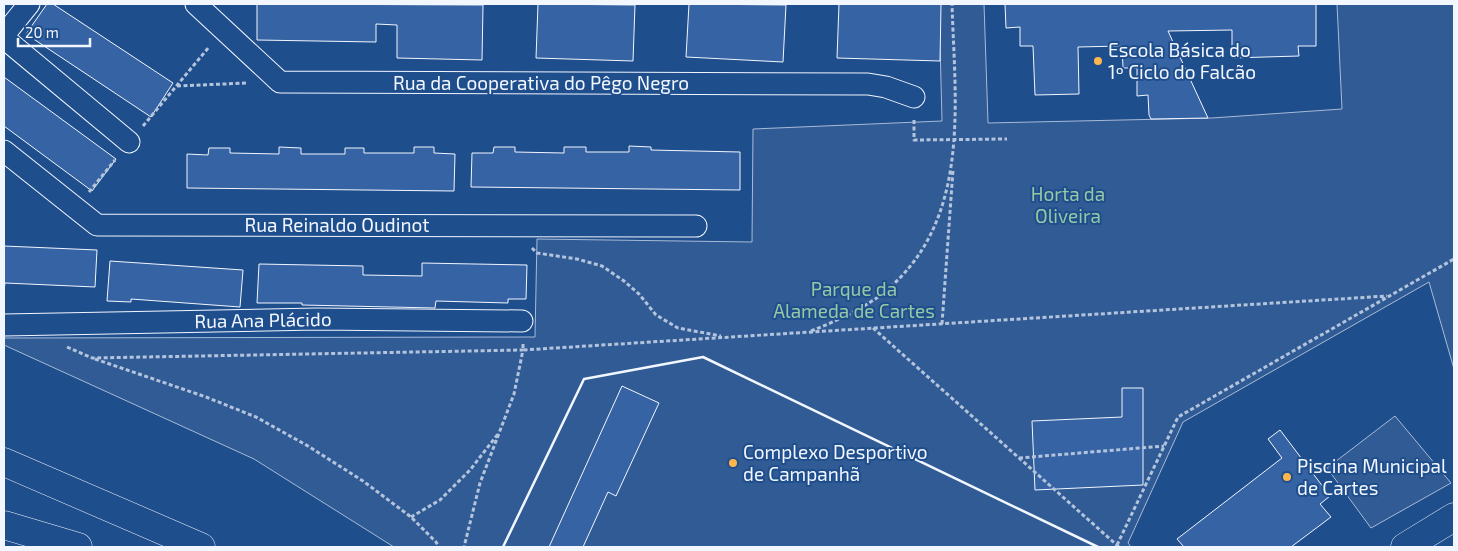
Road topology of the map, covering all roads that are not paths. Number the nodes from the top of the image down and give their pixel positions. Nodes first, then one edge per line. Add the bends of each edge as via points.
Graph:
1 (28, 4) edge
2 (196, 4) edge
3 (4, 37) edge
4 (914, 97) road end
5 (129, 142) road end
6 (4, 151) edge
7 (696, 226) dead end
8 (522, 321) road end
9 (4, 325) edge
10 (4, 462) edge
11 (1454, 517) edge
12 (4, 525) edge
13 (78, 547) edge
14 (201, 547) edge
15 (1405, 547) edge

1 - 3 street
2 - 4 street, Rua da Cooperativa do Pêgo Negro via 280,82 868,84
3 - 5 street
6 - 7 street, Rua Reinaldo Oudinot via 97,225
8 - 9 street, Rua Ana Plácido via 317,319
10 - 14 main road
11 - 15 main road
12 - 13 main road

